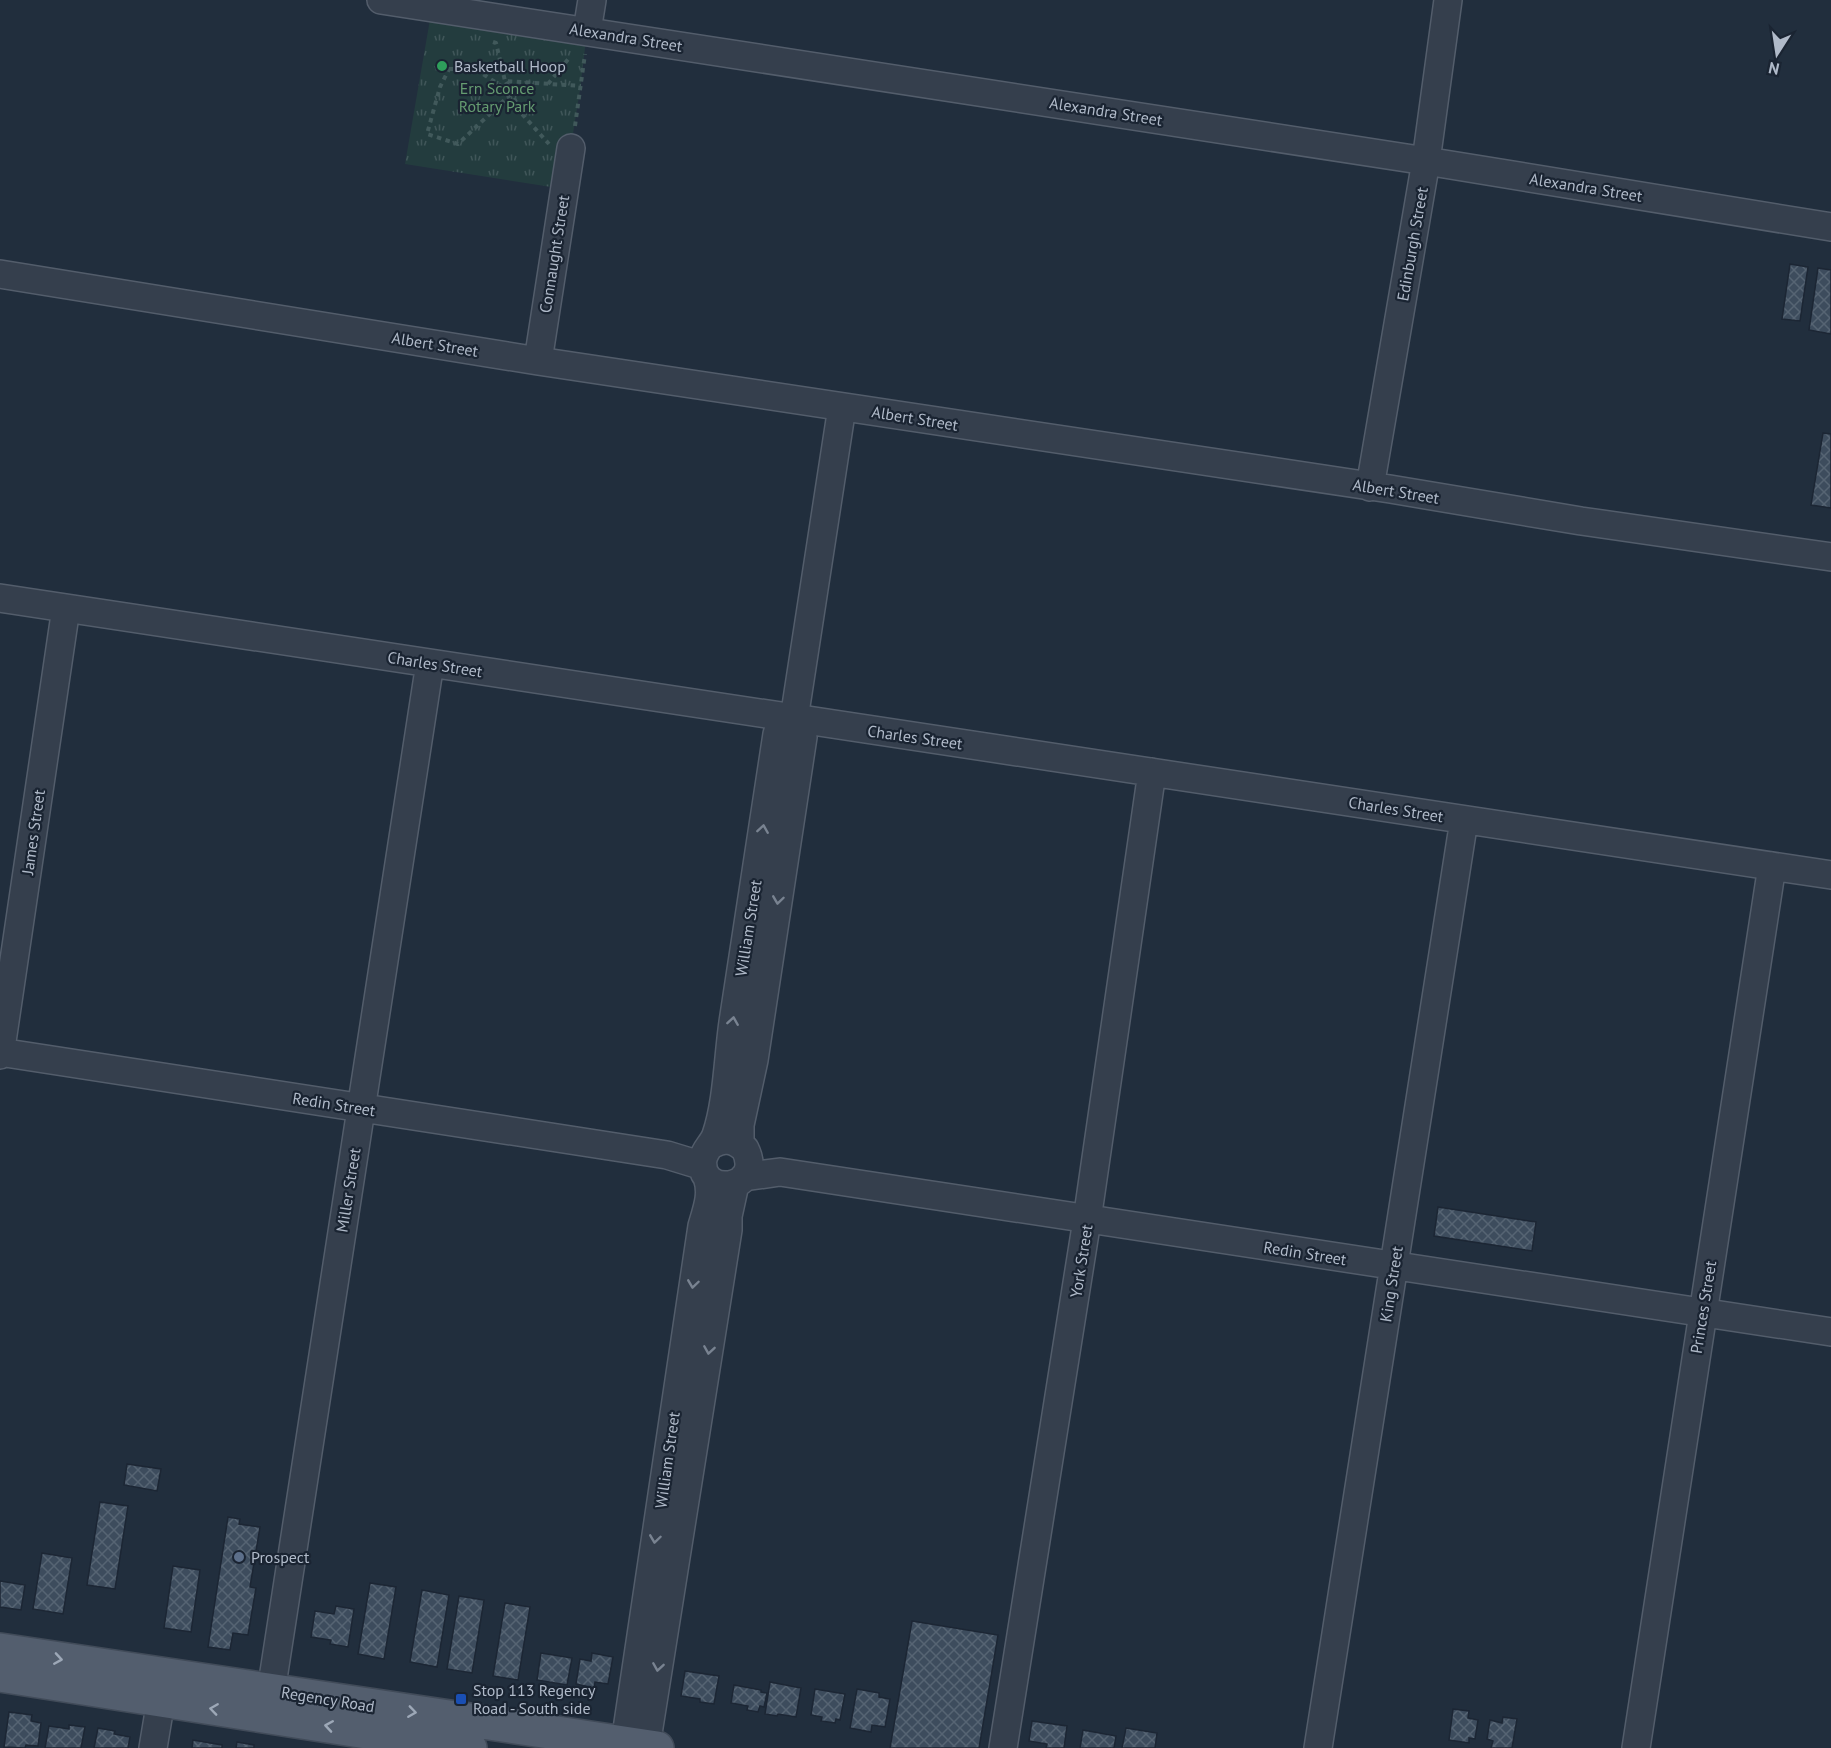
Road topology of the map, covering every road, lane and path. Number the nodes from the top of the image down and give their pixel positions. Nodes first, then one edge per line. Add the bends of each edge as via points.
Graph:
1 (381, 0) edge
2 (592, 0) edge
3 (1448, 0) edge
4 (587, 31) junction
5 (484, 41) dead end
6 (570, 57) dead end
7 (505, 81) junction
8 (548, 84) junction
9 (581, 86) junction
10 (512, 93) junction
11 (561, 147) junction
12 (1426, 161) junction
13 (1831, 227) edge
14 (0, 274) edge
15 (538, 361) junction
16 (842, 407) junction
17 (1370, 487) junction
18 (1831, 557) edge
19 (0, 598) edge
20 (66, 608) junction
21 (430, 663) junction
22 (794, 719) junction
23 (1152, 772) junction
24 (781, 798) junction
25 (1464, 820) junction
26 (1772, 866) junction
27 (1831, 875) edge
28 (0, 1053) edge
29 (728, 1056) junction
30 (754, 1060) junction
31 (360, 1108) junction
32 (707, 1159) junction
33 (742, 1165) junction
34 (1087, 1220) junction
35 (715, 1228) junction
36 (1394, 1266) junction
37 (1702, 1313) junction
38 (1831, 1332) edge
39 (0, 1650) edge
40 (0, 1675) edge
41 (161, 1700) junction
42 (270, 1704) junction
43 (642, 1746) edge
44 (153, 1748) edge
45 (470, 1748) edge
46 (1002, 1748) edge
47 (1318, 1748) edge
48 (1636, 1748) edge

1 - 4 street, Alexandra Street
2 - 4 street
3 - 12 street, Edinburgh Street
4 - 9 path
4 - 12 street, Alexandra Street
5 - 7 path via 495,43
6 - 8 path
7 - 8 path
7 - 10 path
8 - 9 path
9 - 11 path
10 - 10 path via 475,69 449,69 427,134 458,144
10 - 11 path via 522,114
11 - 15 street, Connaught Street
12 - 13 street, Alexandra Street
12 - 17 street, Edinburgh Street
14 - 15 street, Albert Street
15 - 16 street, Albert Street
16 - 17 street, Albert Street
16 - 22 street, William Street
17 - 18 street, Albert Street
19 - 20 street, Charles Street
20 - 21 street, Charles Street
20 - 28 street, James Street
21 - 22 street, Charles Street
21 - 31 street, Miller Street
22 - 23 street, Charles Street
22 - 24 street, William Street via 803,737
23 - 25 street, Charles Street
23 - 34 street, York Street
29 -> 24 street, William Street
24 -> 30 street, William Street
25 - 26 street, Charles Street
25 - 36 street, King Street
26 - 27 street, Charles Street
26 - 37 street, Princes Street
28 - 31 street, Redin Street
29 - 30 street
29 - 32 street, William Street via 721,1121
30 - 33 street, William Street via 740,1125
31 - 32 street, Redin Street
31 - 42 street, Miller Street
32 - 33 street via 720,1185
32 - 33 street via 718,1141 730,1140
32 - 35 street, William Street
33 - 34 street, Redin Street
33 - 35 street, William Street via 728,1216
34 - 36 street, Redin Street
34 - 46 street, York Street
35 -> 43 street, William Street via 642,1703
36 - 37 street, Redin Street
36 - 47 street, King Street
37 - 38 street, Redin Street
37 - 48 street, Princes Street
39 -> 42 main road, Regency Road
40 - 41 main road, Regency Road
42 -> 41 main road, Regency Road
41 - 44 street
42 -> 43 main road, Regency Road
45 -> 42 main road, Regency Road

